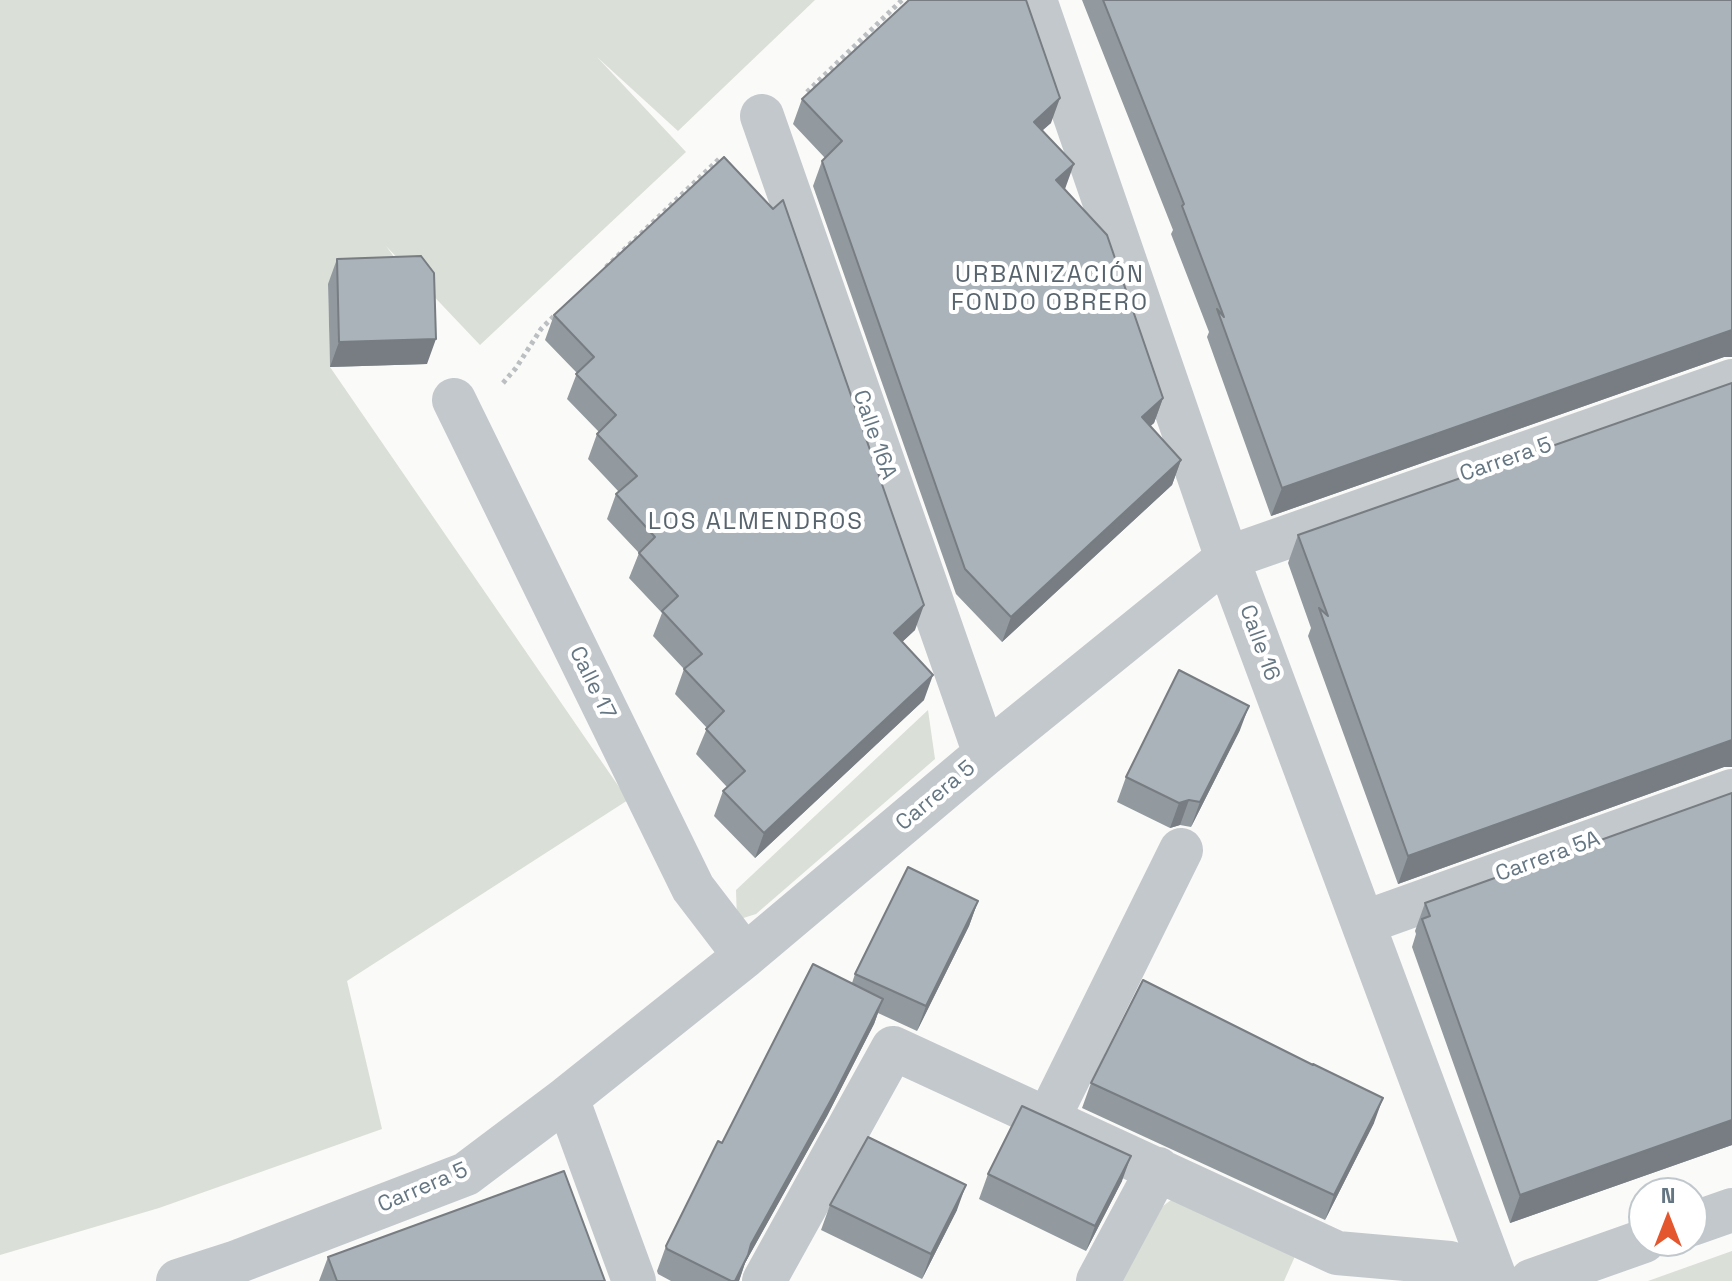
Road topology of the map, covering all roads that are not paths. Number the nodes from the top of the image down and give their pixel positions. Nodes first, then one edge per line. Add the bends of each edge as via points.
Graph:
1 (1035, 0) edge
2 (765, 123) road end
3 (1732, 381) edge
4 (461, 414) road end
5 (1227, 558) junction
6 (985, 754) junction
7 (1732, 791) edge
8 (1181, 850) dead end
9 (1363, 923) junction
10 (745, 956) junction
11 (567, 1098) junction
12 (1048, 1119) junction
13 (1158, 1169) junction
14 (1732, 1210) edge
15 (1708, 1218) edge
16 (1628, 1247) edge
17 (178, 1281) edge
18 (634, 1281) edge
19 (764, 1281) edge
20 (1098, 1281) edge
21 (1482, 1281) edge
22 (1496, 1281) edge
23 (1531, 1281) edge

1 - 5 street, Calle 16
2 - 6 street, Calle 16A
3 - 5 street, Carrera 5
4 - 10 street, Calle 17 via 693,888
5 - 6 street, Carrera 5
5 - 9 street, Calle 16
6 - 10 street, Carrera 5
7 - 9 street, Carrera 5A
8 - 12 street
9 - 22 street, Calle 16
10 - 11 street, Carrera 5
11 - 17 street, Carrera 5 via 466,1174
11 - 18 street
12 - 13 street
12 - 19 street via 893,1048
13 - 20 street
13 - 21 street via 1337,1253 1450,1263
14 - 15 street
16 - 23 street

